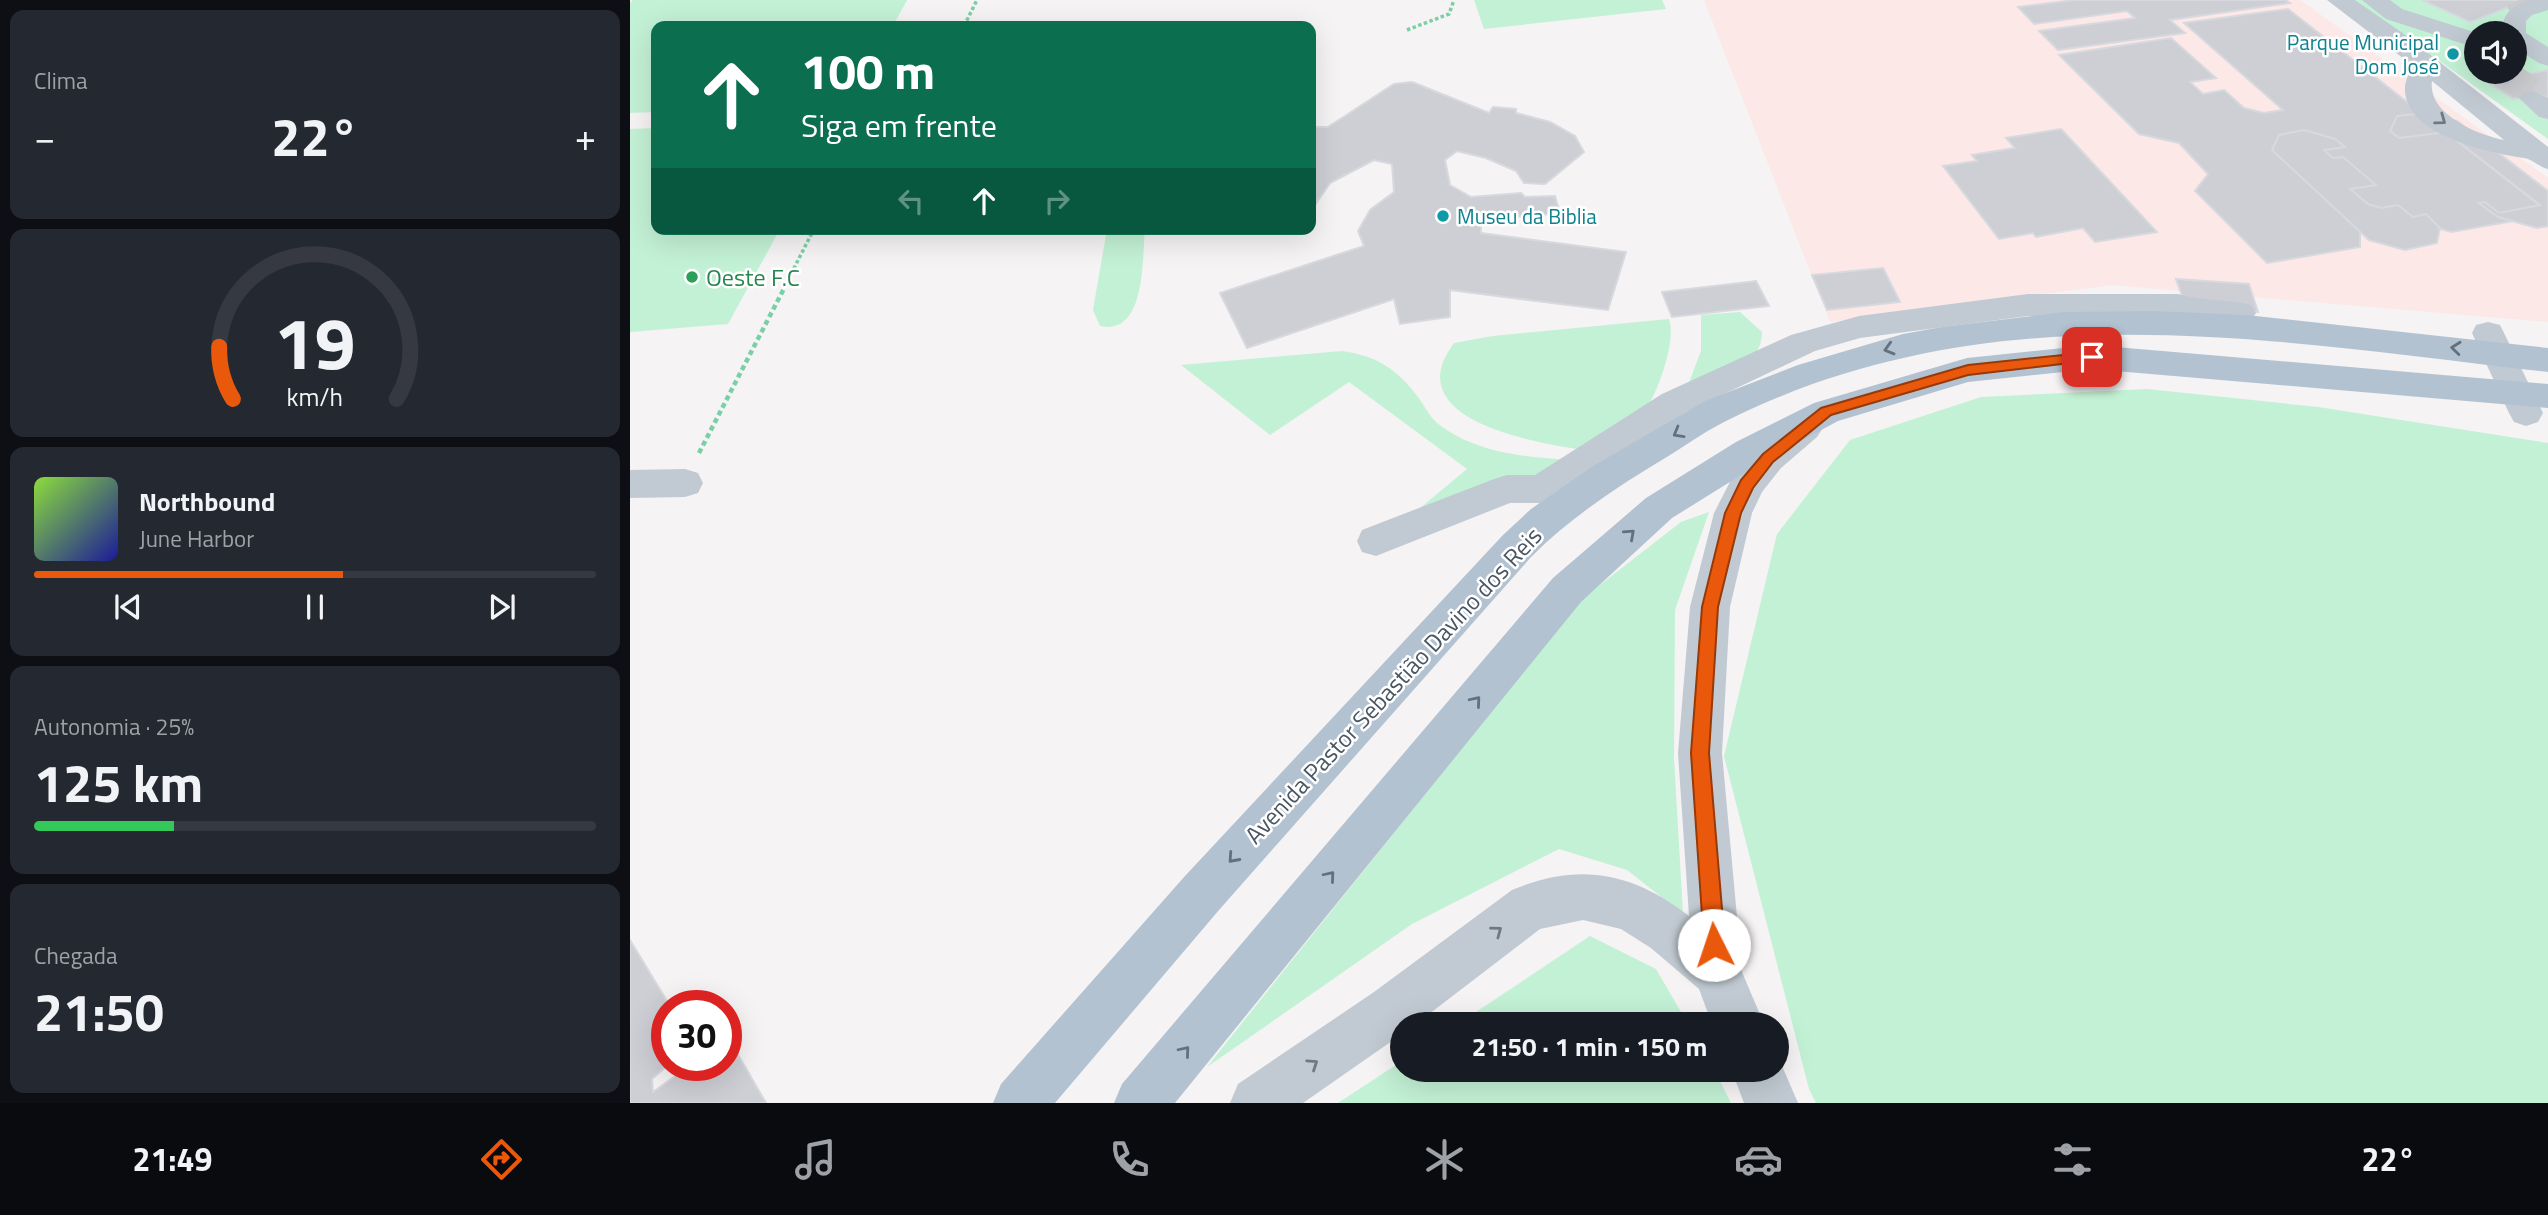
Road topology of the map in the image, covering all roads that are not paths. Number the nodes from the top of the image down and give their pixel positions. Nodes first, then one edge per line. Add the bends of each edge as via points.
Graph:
1 (2339, 0) edge
2 (2374, 0) edge
3 (2548, 2) edge
4 (2514, 21) edge
5 (2464, 37) edge
6 (2395, 39) junction
7 (2527, 44) tunnel mouth
8 (2527, 56) edge
9 (2464, 61) edge
10 (2548, 61) edge
11 (2544, 155) edge
12 (2240, 313) dead end
13 (2493, 342) junction
14 (2548, 360) edge
15 (2530, 400) edge
16 (1826, 412) junction
17 (692, 469) road end
18 (630, 484) edge
19 (1376, 541) dead end
20 (1717, 972) junction
21 (1733, 1012) edge
22 (1762, 1082) edge
23 (1020, 1103) edge
24 (1141, 1103) edge
25 (1257, 1103) edge
26 (1771, 1103) edge

1 - 6 street
2 - 5 street via 2394,14
3 - 4 street via 2524,10
6 - 9 street
6 - 11 street via 2426,63 2417,84 2419,98 2438,119 2481,144
7 - 10 street
8 - 10 street
12 - 19 street via 2178,305 2028,305 1859,327 1803,344 1674,403 1541,489 1507,489
13 - 14 main road, Avenida Pastor Sebastião Davino dos Reis
13 - 15 street
13 -> 23 main road, Avenida Pastor Sebastião Davino dos Reis via 2246,326 2064,323 1903,345 1810,373 1717,410 1606,476 1544,520 1517,546 1202,893
15 - 16 main road via 2092,357 1968,370
16 - 20 street via 1768,458 1747,484 1733,513 1710,607 1700,753
24 -> 16 main road via 1567,590 1659,508 1749,452
17 - 18 street
20 - 21 street
25 -> 20 street via 1529,907 1583,896 1631,907
22 - 26 street

